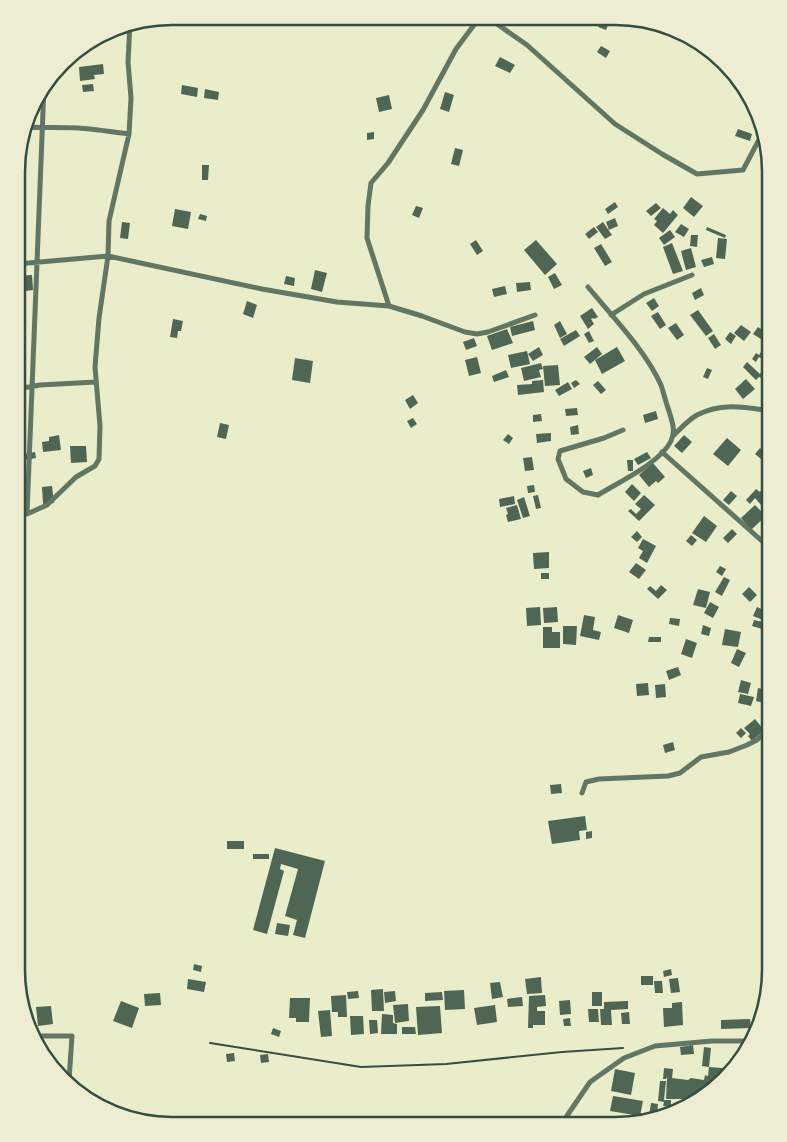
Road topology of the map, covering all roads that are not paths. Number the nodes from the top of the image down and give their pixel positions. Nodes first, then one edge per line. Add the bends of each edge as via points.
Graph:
1 (474, 25) edge
2 (498, 25) edge
3 (130, 31) edge
4 (44, 102) edge
5 (32, 127) edge
6 (43, 128) junction
7 (129, 134) junction
8 (758, 141) edge
9 (108, 256) junction
10 (37, 262) junction
11 (25, 263) edge
12 (692, 275) dead end
13 (588, 287) dead end
14 (389, 306) junction
15 (535, 315) dead end
16 (611, 315) junction
17 (96, 382) junction
18 (32, 386) junction
19 (25, 387) edge
20 (762, 410) edge
21 (623, 430) dead end
22 (673, 436) junction
23 (662, 452) junction
24 (762, 541) edge
25 (762, 735) edge
26 (582, 792) dead end
27 (41, 1036) edge
28 (743, 1041) edge
29 (69, 1074) edge
30 (566, 1117) edge

1 - 14 street via 456,49 423,110 372,183 367,238
2 - 8 street via 526,45 615,124 697,174 744,170
3 - 7 street via 128,62 132,98
4 - 6 street
5 - 6 street
6 - 7 street via 80,128
6 - 10 street
7 - 9 street via 109,221
9 - 10 street
9 - 14 street via 262,289 337,302
9 - 17 street via 99,318
10 - 11 street
10 - 18 street
12 - 16 street via 644,294
13 - 16 street
14 - 15 street via 477,334
16 - 22 street via 649,364 661,386 673,425
17 - 18 street
17 - 18 street via 100,459 47,505 27,514
18 - 19 street
20 - 22 street via 731,405 718,408 696,416
21 - 23 street via 560,451 558,459 566,479 583,492 598,495 641,470
22 - 23 street
23 - 24 street
25 - 26 street via 729,752 701,757 680,773 654,778 599,779 586,782
27 - 29 street via 72,1036
28 - 30 street via 655,1046 624,1058 590,1082

